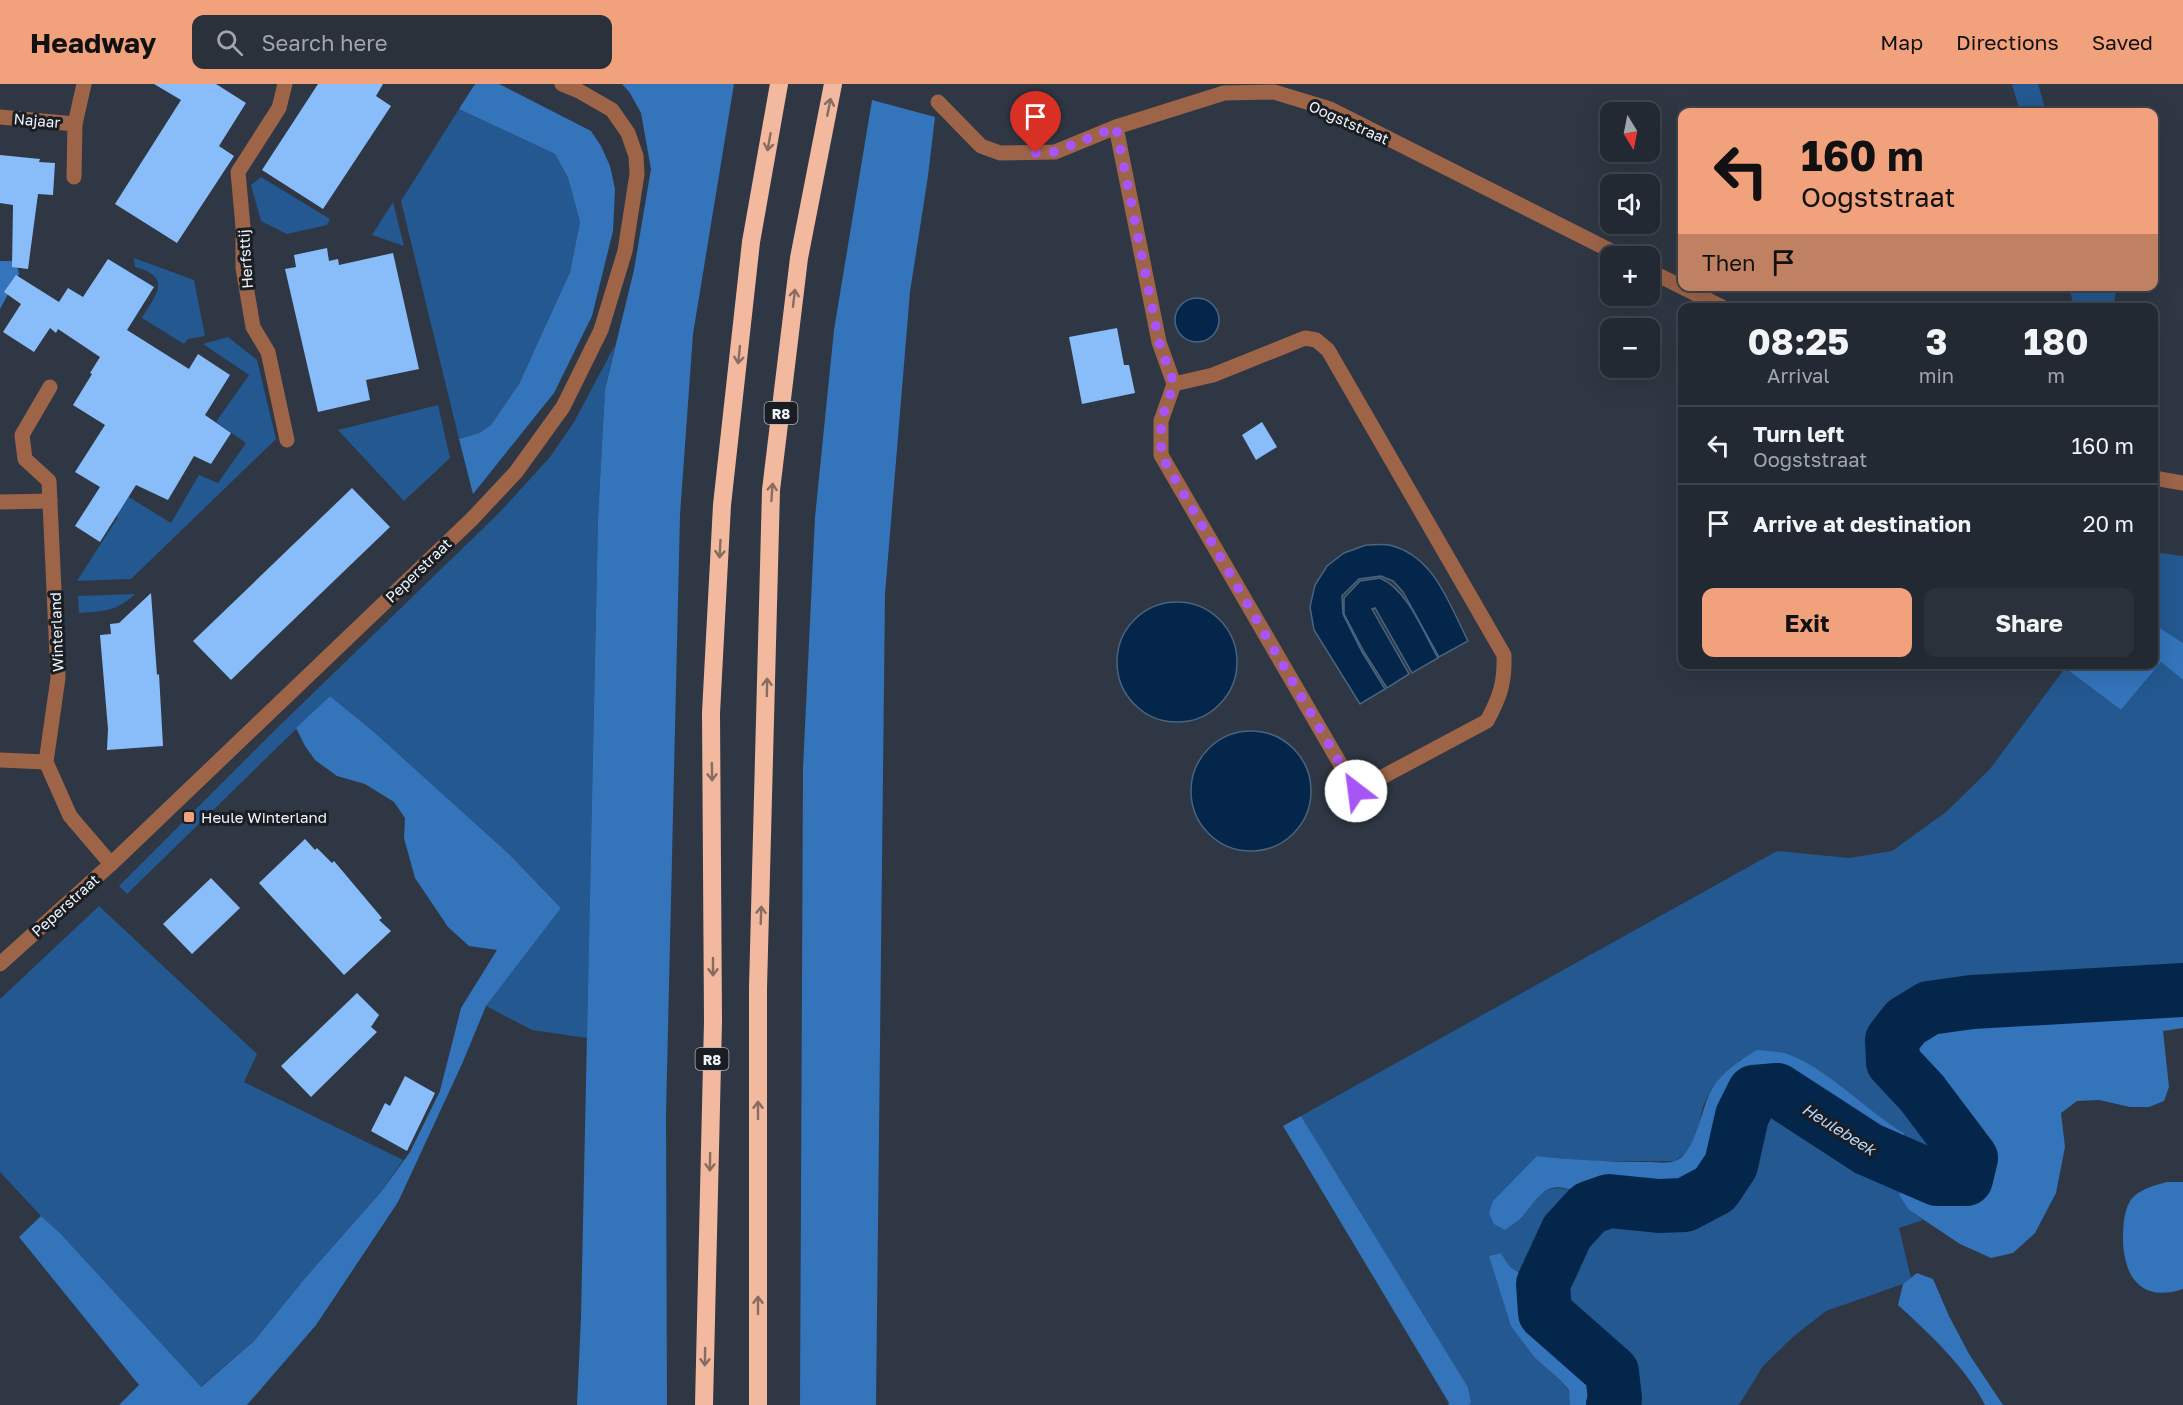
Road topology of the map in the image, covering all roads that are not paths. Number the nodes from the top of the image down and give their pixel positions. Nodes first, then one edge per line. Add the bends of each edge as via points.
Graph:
1 (84, 84) edge
2 (285, 84) edge
3 (562, 84) edge
4 (779, 84) edge
5 (833, 84) edge
6 (583, 87) edge
7 (938, 102) dead end
8 (0, 117) edge
9 (75, 124) junction
10 (1116, 127) junction
11 (74, 177) dead end
12 (1601, 246) edge
13 (1660, 276) edge
14 (1678, 285) edge
15 (1690, 291) edge
16 (1714, 303) edge
17 (1174, 384) junction
18 (50, 387) dead end
19 (287, 440) dead end
20 (2158, 479) edge
21 (2183, 483) edge
22 (50, 501) junction
23 (0, 502) edge
24 (0, 760) edge
25 (46, 762) junction
26 (111, 864) junction
27 (0, 964) edge
28 (704, 1405) edge
29 (758, 1405) edge

1 - 9 street, Najaar
2 - 19 street, Herfsttij via 279,108 238,172 243,268 253,327 268,352
3 - 6 street
4 -> 28 highway, R8 via 751,242 722,505 711,713 713,1021
29 -> 5 highway, R8 via 758,988 771,490 799,258
6 - 26 street, Peperstraat via 612,110 628,133 637,174 625,251 601,330 563,407 516,472 472,519
7 - 10 street, Oogststraat via 981,146 999,153 1055,152
8 - 9 street, Najaar
9 - 11 street, Najaar
10 - 12 street, Oogststraat via 1224,93 1274,92 1330,110
10 - 17 street via 1159,342
13 - 14 street
15 - 16 street
17 - 17 street via 1161,421 1161,455 1356,791 1487,721 1505,676 1504,655 1328,350 1316,340 1305,338 1213,375
18 - 22 street, Winterland via 22,435 25,459 49,481
20 - 21 street
22 - 23 street
22 - 25 street, Winterland via 58,678
24 - 25 street
25 - 26 street via 70,816
26 - 27 street, Peperstraat

